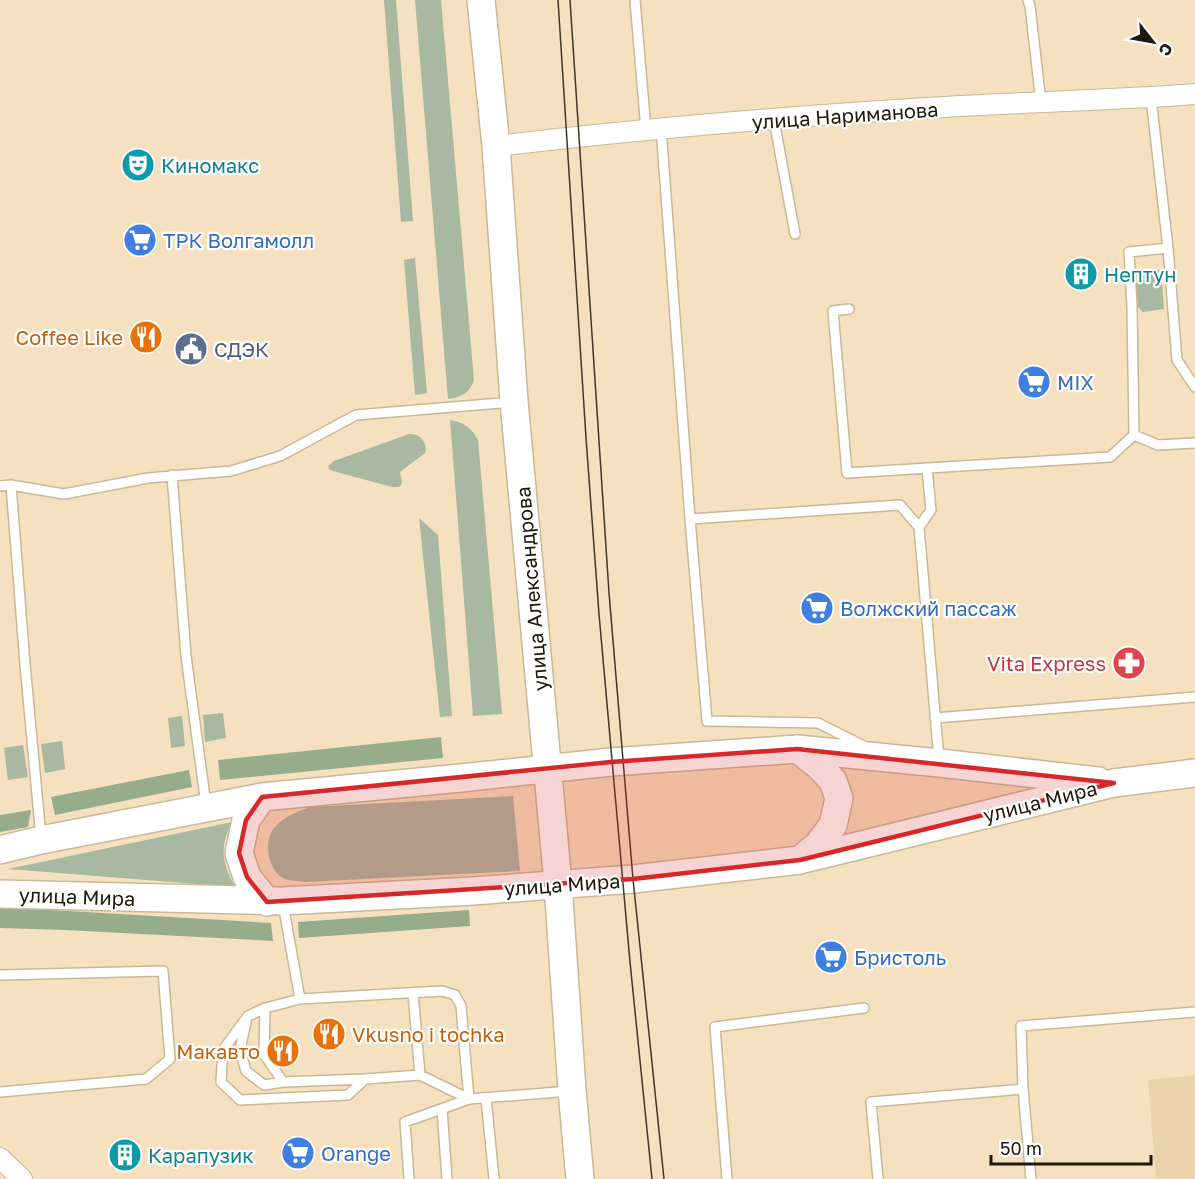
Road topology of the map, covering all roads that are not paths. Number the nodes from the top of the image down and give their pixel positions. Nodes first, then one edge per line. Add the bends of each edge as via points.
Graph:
1 (481, 0) edge
2 (635, 0) edge
3 (1028, 0) edge
4 (1195, 94) edge
5 (1151, 98) junction
6 (1041, 103) junction
7 (774, 120) junction
8 (654, 129) junction
9 (496, 146) junction
10 (795, 234) dead end
11 (1168, 248) junction
12 (849, 309) dead end
13 (1195, 387) edge
14 (514, 401) junction
15 (1134, 435) junction
16 (1195, 443) edge
17 (927, 468) junction
18 (172, 475) junction
19 (11, 485) junction
20 (0, 486) edge
21 (690, 519) junction
22 (919, 527) junction
23 (1195, 697) edge
24 (935, 718) junction
25 (797, 749) junction
26 (889, 758) junction
27 (939, 763) junction
28 (547, 769) junction
29 (1195, 773) edge
30 (1114, 783) junction
31 (262, 797) junction
32 (207, 807) junction
33 (41, 840) junction
34 (0, 850) edge
35 (800, 860) junction
36 (558, 884) junction
37 (0, 894) edge
38 (275, 901) junction
39 (0, 975) edge
40 (413, 993) junction
41 (300, 999) junction
42 (265, 1008) junction
43 (864, 1008) dead end
44 (1195, 1012) edge
45 (248, 1016) junction
46 (420, 1075) junction
47 (365, 1079) junction
48 (283, 1082) junction
49 (1023, 1089) junction
50 (572, 1090) junction
51 (0, 1092) edge
52 (486, 1098) junction
53 (469, 1099) junction
54 (442, 1109) junction
55 (0, 1158) edge
56 (22, 1179) edge
57 (409, 1179) edge
58 (447, 1179) edge
59 (494, 1179) edge
60 (580, 1179) edge
61 (727, 1179) edge
62 (878, 1179) edge
63 (1030, 1179) edge

1 - 9 street, улица Александрова
2 - 8 lane
3 - 6 lane
4 - 5 street, улица Нариманова
5 - 6 street, улица Нариманова
5 - 11 lane
6 - 7 street, улица Нариманова
7 - 8 street, улица Нариманова
7 - 10 lane
8 - 9 street, улица Нариманова
8 - 21 lane
9 - 14 street, улица Александрова
11 - 13 lane via 1177,360
11 - 15 lane via 1129,252
12 - 17 lane via 832,311 847,473
14 - 18 lane via 356,415 280,456 231,471
14 - 28 street, улица Александрова
15 - 16 lane via 1158,445
15 - 17 lane via 1110,457
17 - 22 lane via 932,510
18 - 19 lane via 64,494
18 - 32 lane via 186,656
19 - 20 lane
19 - 33 lane
21 - 22 lane via 900,505
21 - 26 lane via 707,721 818,723
22 - 24 lane
23 - 24 lane
24 - 27 lane
25 - 26 street, улица Мира
25 - 28 street, улица Мира
25 - 35 street via 833,781 839,798 833,825
26 - 27 street, улица Мира
27 - 30 street, улица Мира
28 - 31 street, улица Мира
28 - 36 street, улица Александрова
29 - 30 street, улица Мира
30 - 35 street, улица Мира
31 - 32 street, улица Мира
31 - 38 street via 246,820 239,853 247,877
32 - 33 street, улица Мира
33 - 34 street, улица Мира
35 - 36 street, улица Мира
36 - 38 street, улица Мира
36 - 50 street, улица Александрова
37 - 38 street, улица Мира
38 - 41 lane
39 - 51 lane via 163,971 170,1059 146,1079
40 - 41 lane
40 - 46 lane
40 - 53 lane via 442,991 455,995 461,1006
41 - 42 lane
42 - 45 lane
42 - 48 lane via 264,1054
43 - 61 lane via 715,1027
44 - 49 lane via 1021,1026
45 - 47 lane via 223,1050 221,1082 240,1100 348,1095
45 - 48 lane via 240,1050 246,1071 264,1085
46 - 47 lane
46 - 53 lane
47 - 48 lane
49 - 62 lane via 871,1102
49 - 63 lane
50 - 52 lane
50 - 60 street, улица Александрова
52 - 53 lane
52 - 59 lane
53 - 54 lane
54 - 57 lane via 405,1122
54 - 58 lane
55 - 56 street

